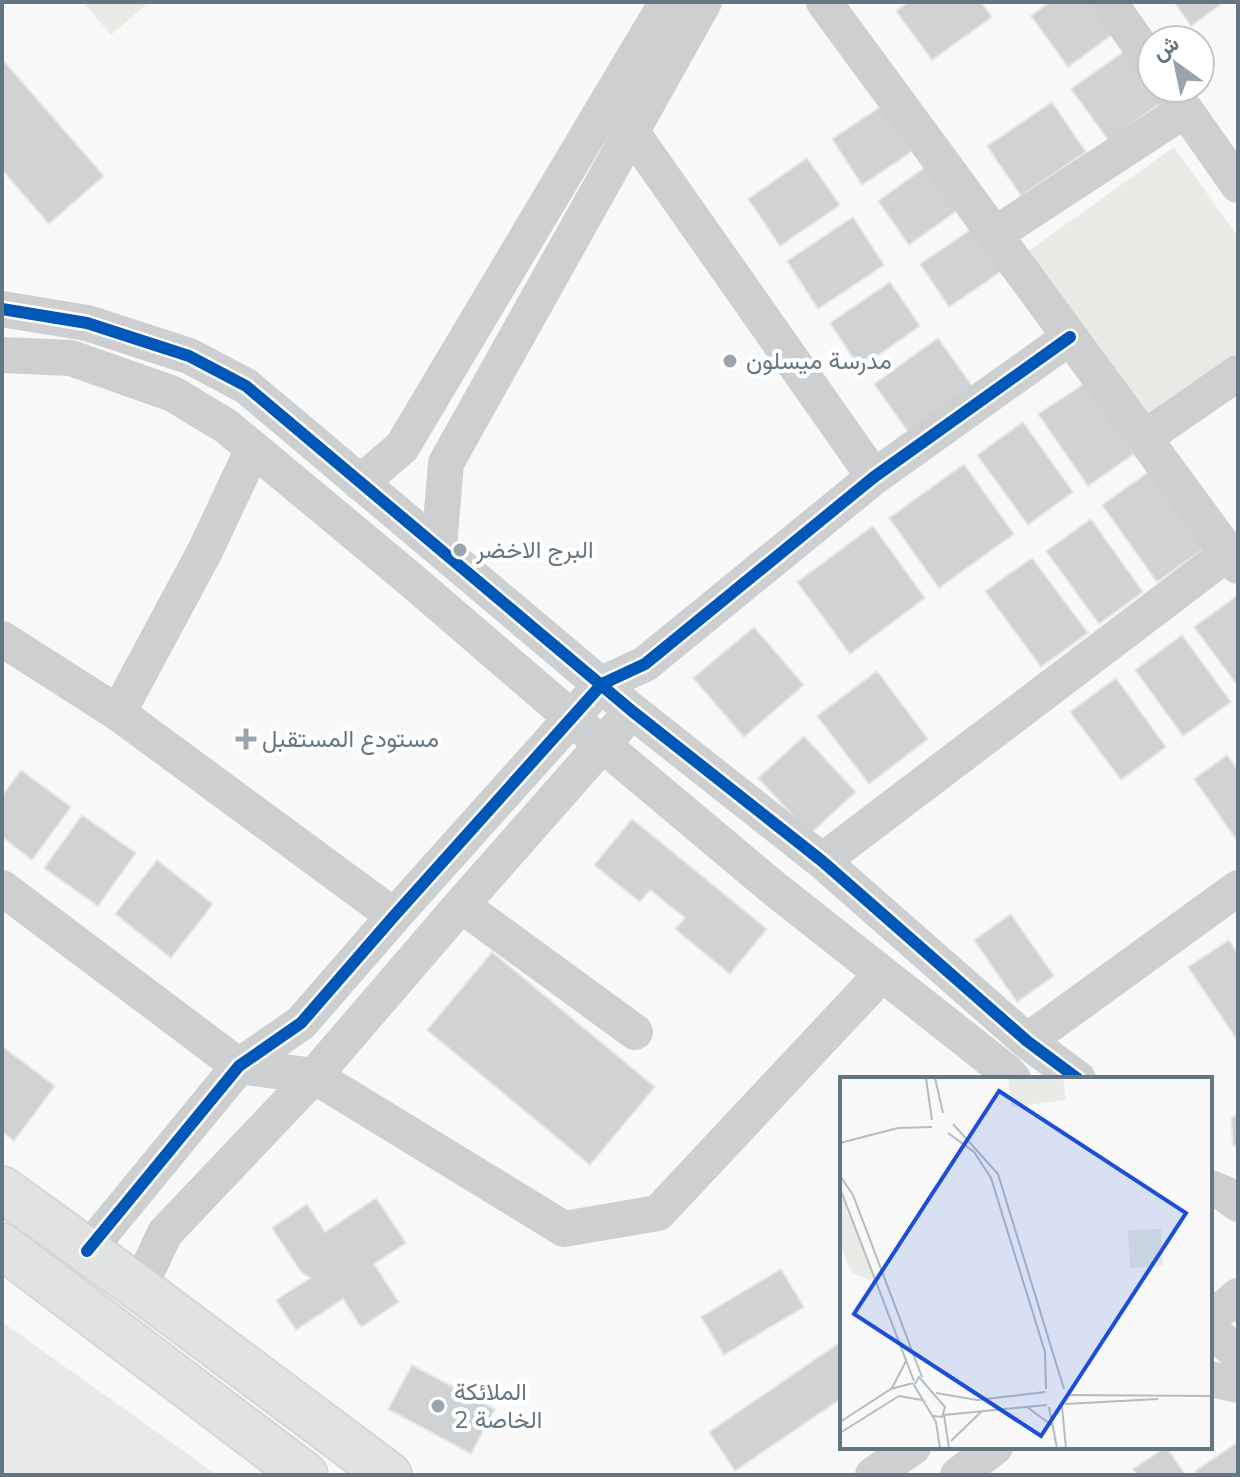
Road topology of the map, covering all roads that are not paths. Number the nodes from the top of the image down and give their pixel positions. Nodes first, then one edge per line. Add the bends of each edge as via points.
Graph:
1 (667, 2) edge
2 (704, 2) edge
3 (824, 2) edge
4 (1109, 2) edge
5 (1136, 40) edge
6 (1170, 104) edge
7 (1181, 104) edge
8 (631, 131) junction
9 (1238, 185) edge
10 (994, 235) junction
11 (2, 309) edge
12 (1070, 337) junction
13 (2, 355) edge
14 (1238, 373) edge
15 (1144, 438) junction
16 (253, 449) junction
17 (874, 477) junction
18 (360, 483) junction
19 (439, 547) junction
20 (1233, 560) edge
21 (2, 639) edge
22 (645, 664) junction
23 (602, 684) junction
24 (632, 711) junction
25 (118, 713) junction
26 (571, 718) junction
27 (603, 745) junction
28 (822, 861) junction
29 (2, 888) edge
30 (1238, 888) edge
31 (461, 905) junction
32 (394, 916) junction
33 (882, 974) junction
34 (635, 1032) dead end
35 (1027, 1041) junction
36 (239, 1066) junction
37 (314, 1076) junction
38 (1011, 1077) edge
39 (1075, 1077) edge
40 (2, 1189) edge
41 (1212, 1189) edge
42 (1238, 1204) edge
43 (2, 1246) edge
44 (87, 1251) junction
45 (139, 1288) junction
46 (1238, 1296) edge
47 (1212, 1313) edge
48 (1212, 1332) edge
49 (1238, 1353) edge
50 (1212, 1379) edge
51 (1238, 1385) edge
52 (910, 1449) edge
53 (992, 1449) edge
54 (305, 1475) edge
55 (389, 1475) edge
56 (873, 1475) edge
57 (958, 1475) edge

1 - 18 street via 402,447
2 - 8 street
3 - 10 street
4 - 5 street
6 - 10 street
7 - 9 street
8 - 17 street
8 - 19 street via 446,463
10 - 12 street
11 - 18 street via 87,323 189,356 246,386
12 - 15 street
12 - 17 street
13 - 16 street via 71,358 173,394
14 - 15 street
15 - 20 street
16 - 25 street
16 - 26 street
17 - 22 street
18 - 19 street
19 - 23 street
20 - 28 street
21 - 25 street
22 - 23 street
22 - 24 street
23 - 24 street
23 - 26 street
24 - 27 street
24 - 28 street
25 - 32 street
26 - 27 street
26 - 32 street
27 - 31 street
27 - 33 street
28 - 35 street
29 - 36 street
30 - 35 street
31 - 34 street
31 - 37 street
32 - 36 street via 301,1023
33 - 37 street via 658,1213 564,1229
33 - 38 street
35 - 39 street
36 - 37 street
36 - 44 street
37 - 45 street via 165,1233
40 - 44 main road
41 - 42 street
43 - 54 main road
44 - 45 main road
45 - 55 main road
46 - 47 street
48 - 49 street
50 - 51 street
52 - 56 street
53 - 57 street

